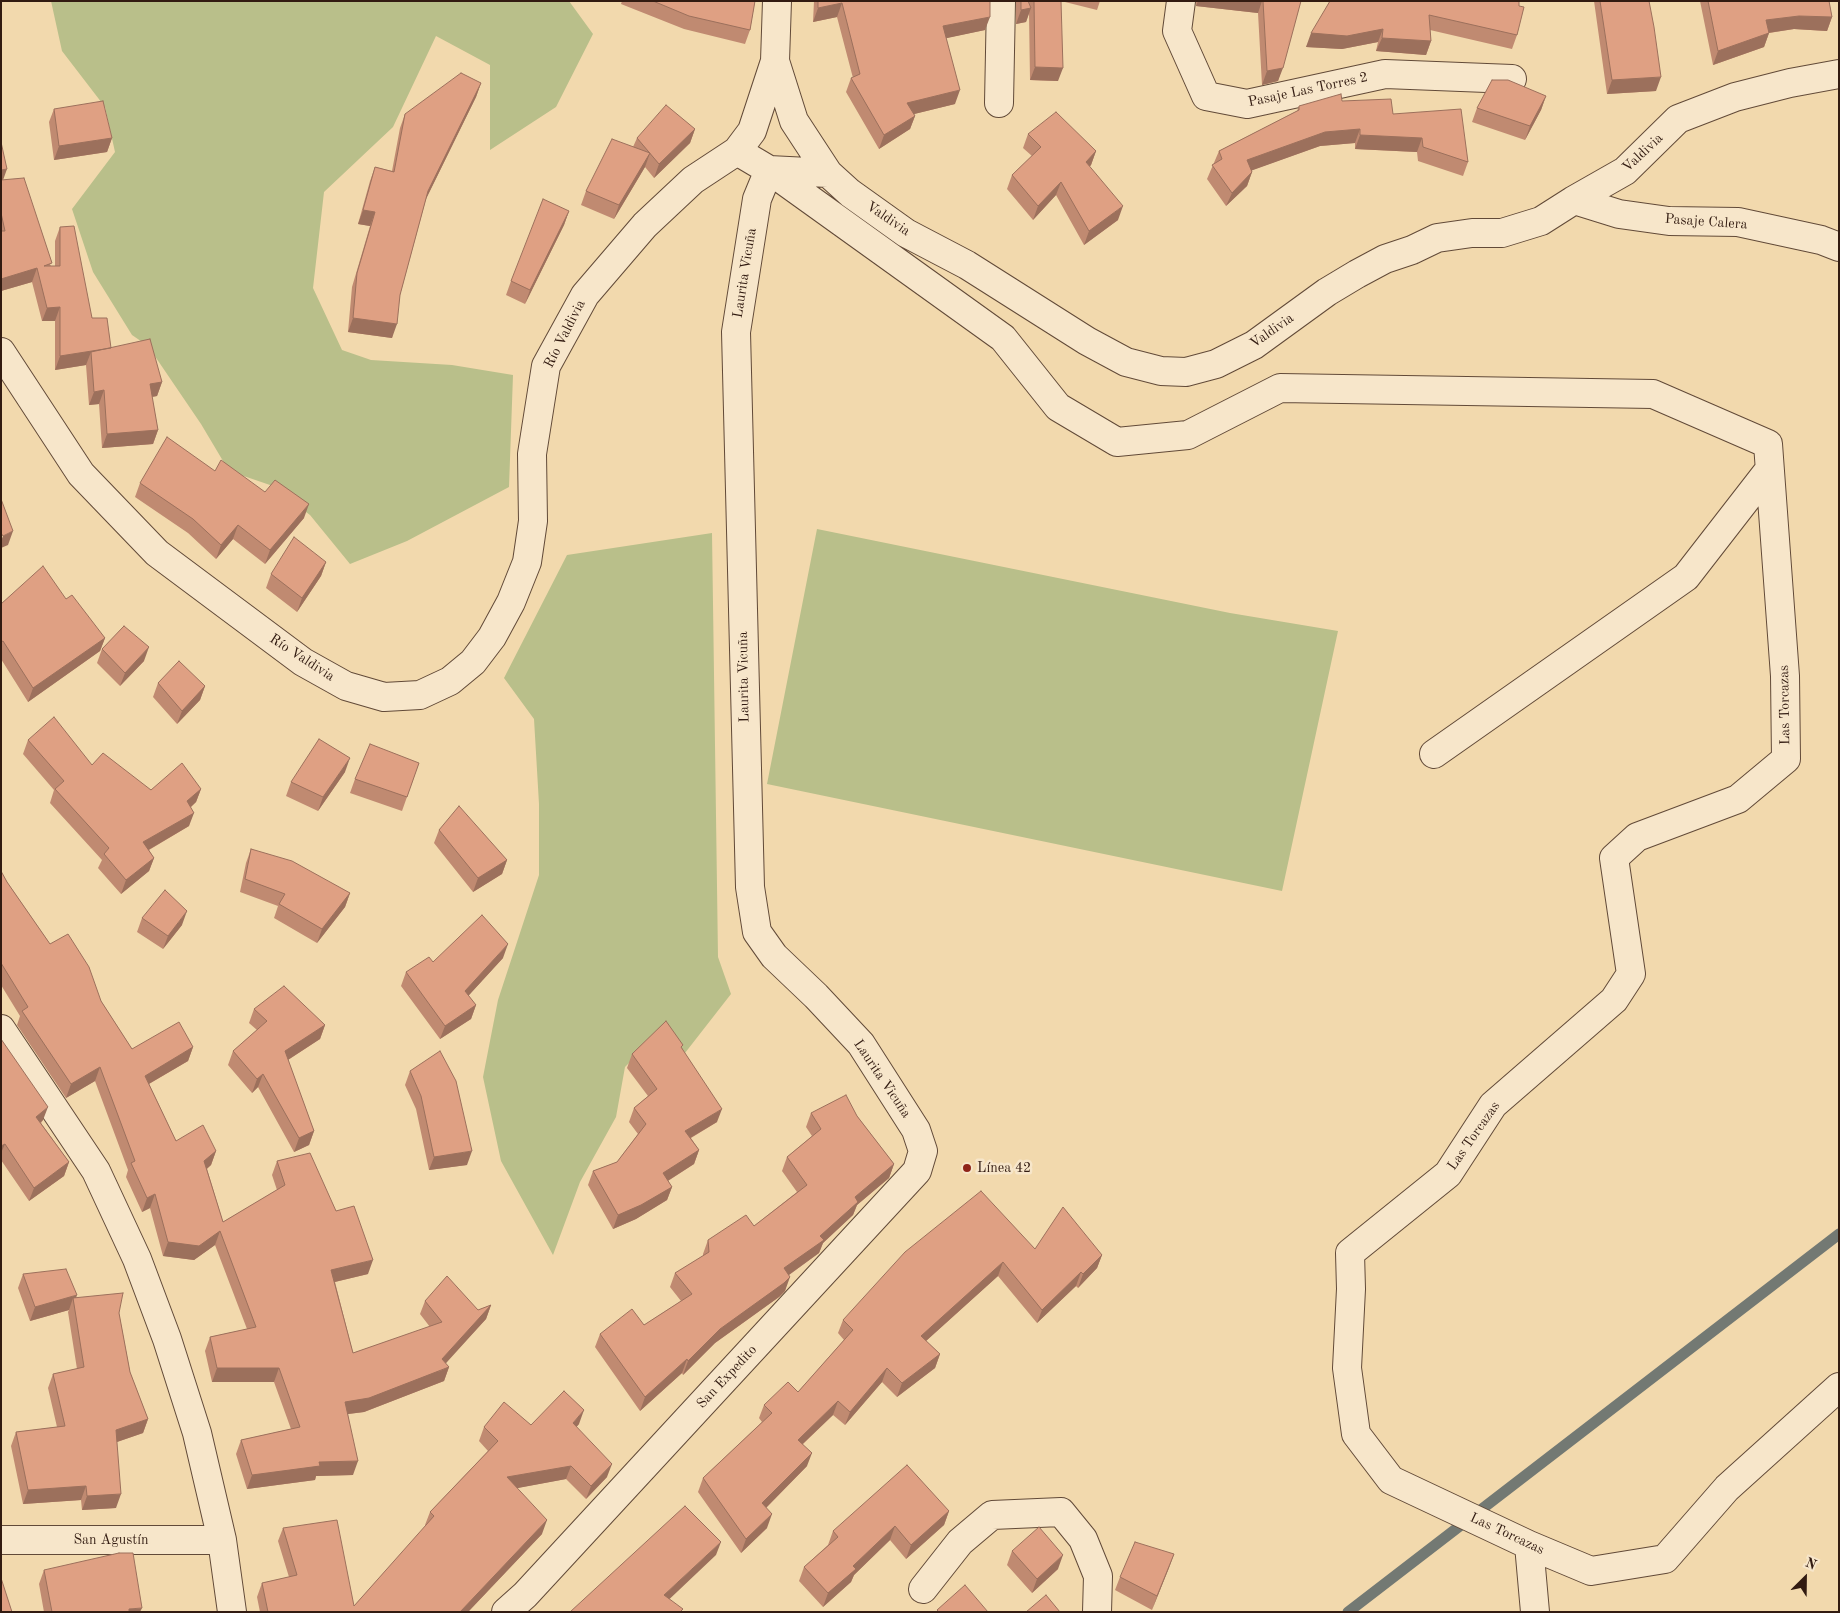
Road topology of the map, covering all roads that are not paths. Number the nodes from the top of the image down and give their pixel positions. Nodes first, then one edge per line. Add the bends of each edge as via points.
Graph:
1 (778, 1) edge
2 (1001, 1) edge
3 (1181, 1) edge
4 (775, 61) junction
5 (1839, 74) edge
6 (1512, 79) edge
7 (999, 103) dead end
8 (737, 150) junction
9 (768, 170) junction
10 (828, 173) junction
11 (1574, 200) junction
12 (1839, 247) edge
13 (1, 352) edge
14 (1769, 457) junction
15 (1434, 754) dead end
16 (1, 1029) edge
17 (916, 1130) joint
18 (1839, 1387) edge
19 (1, 1540) edge
20 (222, 1540) junction
21 (1529, 1545) junction
22 (923, 1589) dead end
23 (232, 1612) edge
24 (506, 1612) edge
25 (1097, 1612) edge
26 (1535, 1612) edge

1 - 4 street
2 - 7 street
3 - 6 street, Pasaje Las Torres 2 via 1177,31 1206,96 1246,104 1385,74
4 - 8 street, Río Valdivia via 752,131
4 - 10 street, Valdivia via 794,121
5 - 11 street, Valdivia via 1735,97 1678,119 1625,171
8 - 9 street
8 - 13 street, Río Valdivia via 693,180 645,225 585,295 546,366 532,454 533,521 527,562 512,602 473,662 450,681 420,695 384,696 346,686 303,662 156,552 81,474
9 - 10 street
9 - 14 street via 1003,338 1058,407 1117,442 1188,435 1280,388 1652,394
9 - 17 street, Laurita Vicuña via 757,199 736,332 751,896 757,932 762,940 861,1044
10 - 11 street, Valdivia via 906,233 967,265 1087,341 1126,362 1161,371 1186,372 1216,364 1254,345 1327,292 1385,259 1437,238 1502,233 1541,221
11 - 12 street, Pasaje Calera via 1619,214 1670,221 1738,222
14 - 15 street via 1686,577
14 - 21 street, Las Torcazas via 1786,676 1786,759 1738,799 1637,837 1614,858 1631,974 1614,1000 1493,1105 1448,1174 1350,1253 1347,1368 1356,1434 1390,1480
16 - 20 street via 96,1171 137,1259 197,1433
17 - 24 street, San Expedito via 923,1151 917,1171
18 - 21 street, Las Torcazas via 1727,1488 1665,1559 1591,1571
19 - 20 street, San Agustín
20 - 23 street
21 - 26 street
22 - 25 street via 960,1542 992,1516 1060,1512 1083,1540 1098,1576

